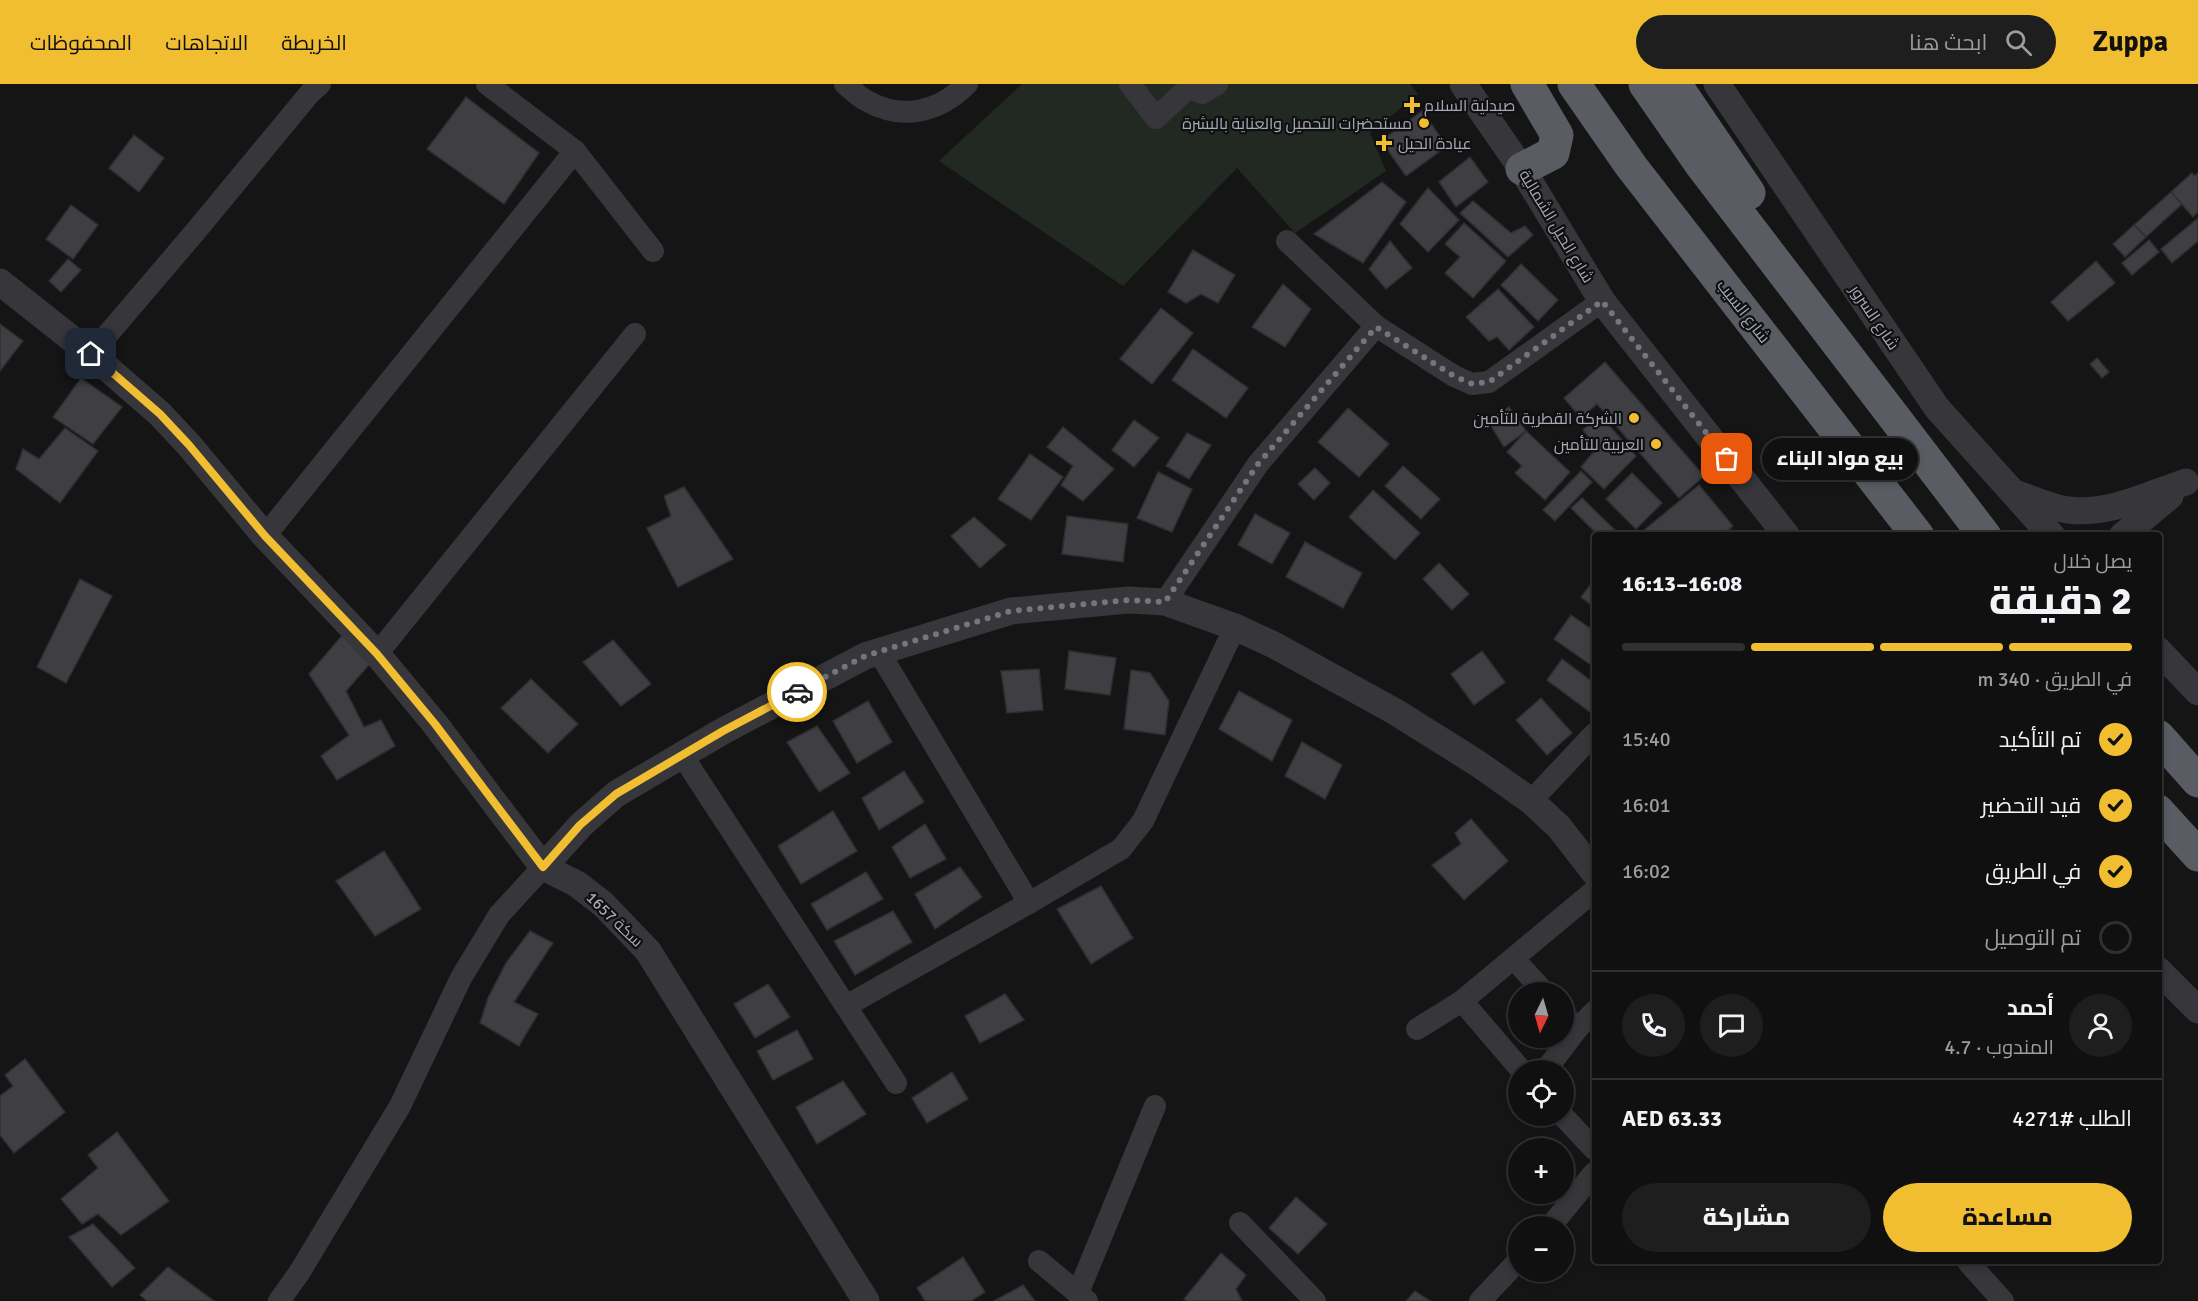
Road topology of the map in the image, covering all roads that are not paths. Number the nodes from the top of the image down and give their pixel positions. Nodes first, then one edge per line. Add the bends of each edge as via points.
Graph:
1 (320, 84) edge
2 (487, 84) edge
3 (844, 84) edge
4 (967, 84) edge
5 (1130, 84) edge
6 (1217, 84) edge
7 (1463, 84) edge
8 (1527, 84) edge
9 (1574, 84) edge
10 (1645, 84) edge
11 (1675, 84) edge
12 (1717, 84) edge
13 (1188, 86) edge
14 (575, 151) junction
15 (1522, 169) junction
16 (1287, 241) dead end
17 (653, 251) dead end
18 (0, 282) edge
19 (1602, 301) junction
20 (1376, 327) junction
21 (635, 334) dead end
22 (91, 354) junction
23 (1856, 368) junction
24 (2192, 477) edge
25 (2014, 493) junction
26 (2142, 526) edge
27 (1783, 532) edge
28 (1915, 532) edge
29 (1983, 532) edge
30 (2048, 532) edge
31 (265, 536) junction
32 (1165, 602) junction
33 (1235, 627) junction
34 (2162, 641) edge
35 (879, 652) junction
36 (377, 654) junction
37 (2167, 659) edge
38 (2198, 692) edge
39 (1592, 736) edge
40 (2162, 740) edge
41 (682, 755) junction
42 (2198, 781) edge
43 (1531, 801) junction
44 (2162, 815) edge
45 (2198, 855) edge
46 (543, 867) junction
47 (1592, 869) edge
48 (1592, 893) edge
49 (1029, 903) junction
50 (1514, 959) junction
51 (2162, 974) edge
52 (1535, 982) edge
53 (1462, 1001) junction
54 (846, 1006) junction
55 (2198, 1010) edge
56 (1592, 1013) edge
57 (1574, 1020) edge
58 (1417, 1029) dead end
59 (1513, 1060) edge
60 (896, 1083) dead end
61 (1155, 1106) dead end
62 (1572, 1126) edge
63 (1592, 1147) edge
64 (1592, 1175) edge
65 (1559, 1216) edge
66 (1240, 1223) dead end
67 (1039, 1261) dead end
68 (1970, 1264) edge
69 (1508, 1272) edge
70 (1082, 1297) edge
71 (279, 1301) edge
72 (866, 1301) edge
73 (1315, 1301) edge
74 (1480, 1301) edge
75 (2003, 1301) edge

1 - 22 street
2 - 14 street
3 - 4 street via 867,101 893,112 923,111 953,97
5 - 13 street via 1156,118
6 - 13 street via 1202,93
7 - 15 street, شارع الحيل الشمالية
8 - 15 highway via 1557,135 1553,153
9 - 28 highway, شارع السيب via 1631,166
10 - 23 highway via 1702,166
11 - 23 highway via 1846,339
12 - 25 street, شارع السرور via 1937,408
14 - 17 street
14 - 31 street
15 - 19 street, شارع الحيل الشمالية
16 - 20 street
18 - 22 street, سكة 1657
19 - 20 street via 1489,382 1472,384
19 - 27 street, شارع الحيل الشمالية
20 - 32 street via 1258,464
21 - 36 street
22 - 31 street, سكة 1657 via 160,414
23 - 29 highway
24 - 25 street via 2138,501 2100,510 2067,510
24 - 26 street
25 - 30 street, شارع السرور
31 - 36 street, سكة 1657
32 - 33 street
32 - 35 street via 1128,600 1011,611
33 - 43 street via 1394,711
33 - 49 street via 1143,821 1132,836 1120,849
34 - 37 street
35 - 41 street
35 - 49 street
36 - 46 street, سكة 1657
37 - 38 street
39 - 43 street
40 - 42 highway
41 - 46 street via 616,794 580,825
41 - 54 street
43 - 47 street via 1559,827
44 - 45 highway
46 - 71 street via 499,915 461,978 400,1106
46 - 72 street, سكة 1657 via 577,884 603,904 648,951
48 - 50 street
49 - 54 street
50 - 52 street
50 - 53 street
51 - 55 street
53 - 58 street
53 - 59 street
54 - 60 street
56 - 57 street
61 - 70 street
62 - 63 street
64 - 65 street
66 - 73 street
67 - 70 street
68 - 75 street
69 - 74 street

